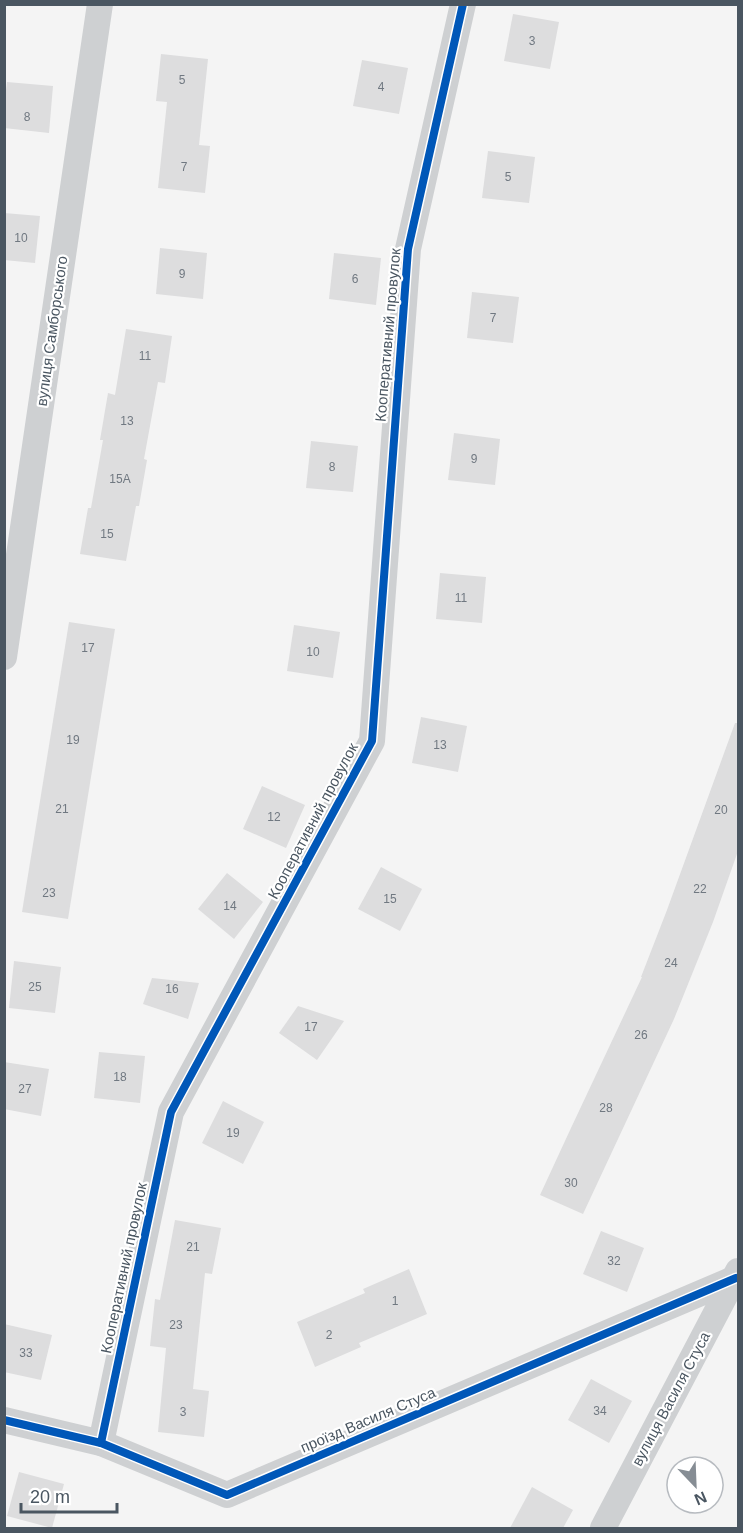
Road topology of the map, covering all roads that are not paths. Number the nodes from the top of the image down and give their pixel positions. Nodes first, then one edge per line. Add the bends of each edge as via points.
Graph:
1 (100, 4) edge
2 (464, 4) edge
3 (4, 657) edge
4 (737, 1274) edge
5 (4, 1420) edge
6 (101, 1443) junction
7 (603, 1528) edge

1 - 3 street, вулиця Самборського
2 - 6 street, Кооперативний провулок via 408,249 372,741 171,1112
4 - 6 street, проїзд Василя Стуса via 227,1495
4 - 7 street, вулиця Василя Стуса
5 - 6 street, проїзд Василя Стуса

